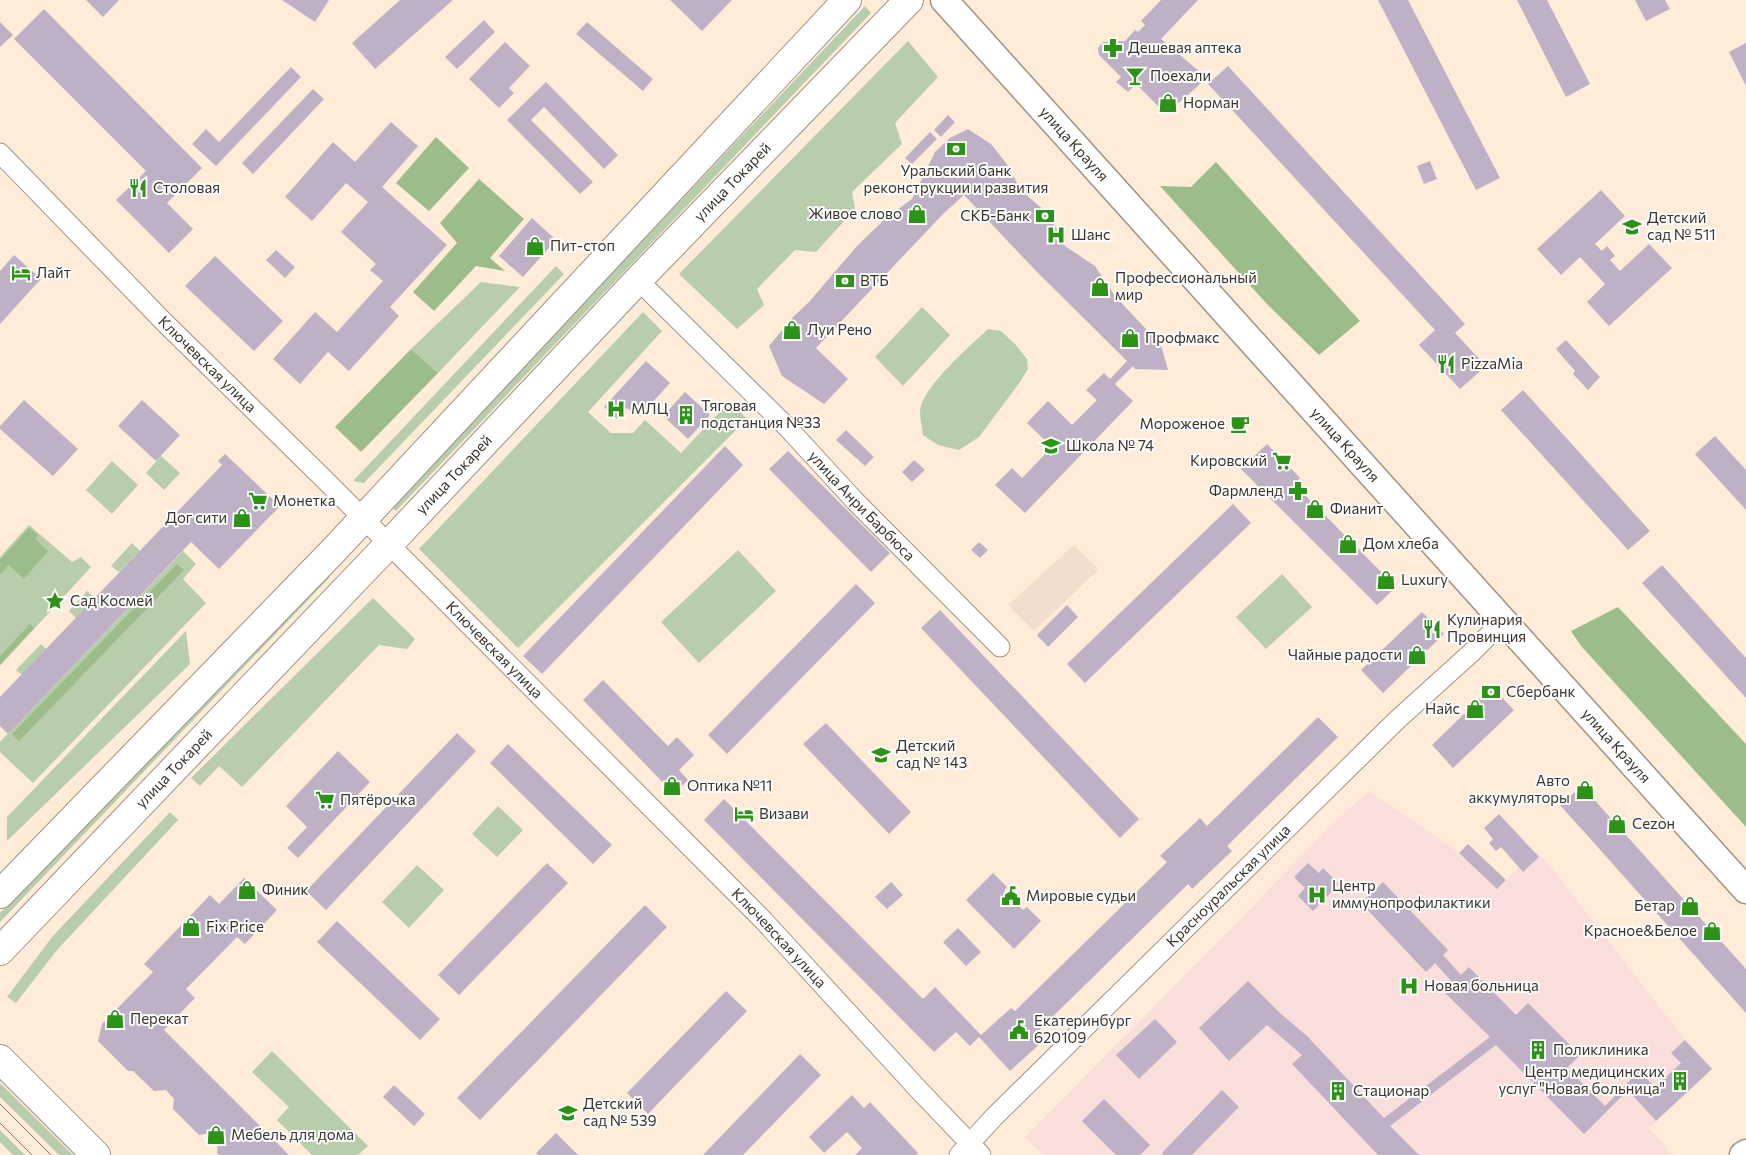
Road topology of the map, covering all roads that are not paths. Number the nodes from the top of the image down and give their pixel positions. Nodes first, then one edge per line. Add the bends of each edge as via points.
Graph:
1 (847, 0) edge
2 (909, 0) edge
3 (944, 0) edge
4 (0, 153) edge
5 (638, 280) junction
6 (363, 518) junction
7 (388, 545) junction
8 (1504, 621) junction
9 (1000, 647) dead end
10 (1746, 890) edge
11 (0, 894) edge
12 (0, 951) edge
13 (0, 1059) edge
14 (970, 1151) edge
15 (96, 1155) edge

1 - 6 main road
2 - 5 main road, улица Токарей
3 - 8 main road, улица Крауля
4 - 6 street, Ключевская улица via 164,322
5 - 7 main road, улица Токарей
5 - 9 street, улица Анри Барбюса via 787,427
6 - 7 street, Ключевская улица
6 - 11 main road
7 - 12 main road, улица Токарей
7 - 14 street, Ключевская улица via 764,921
8 - 10 main road, улица Крауля
8 - 14 street, Красноуральская улица via 1397,720 994,1117
13 - 15 main road

